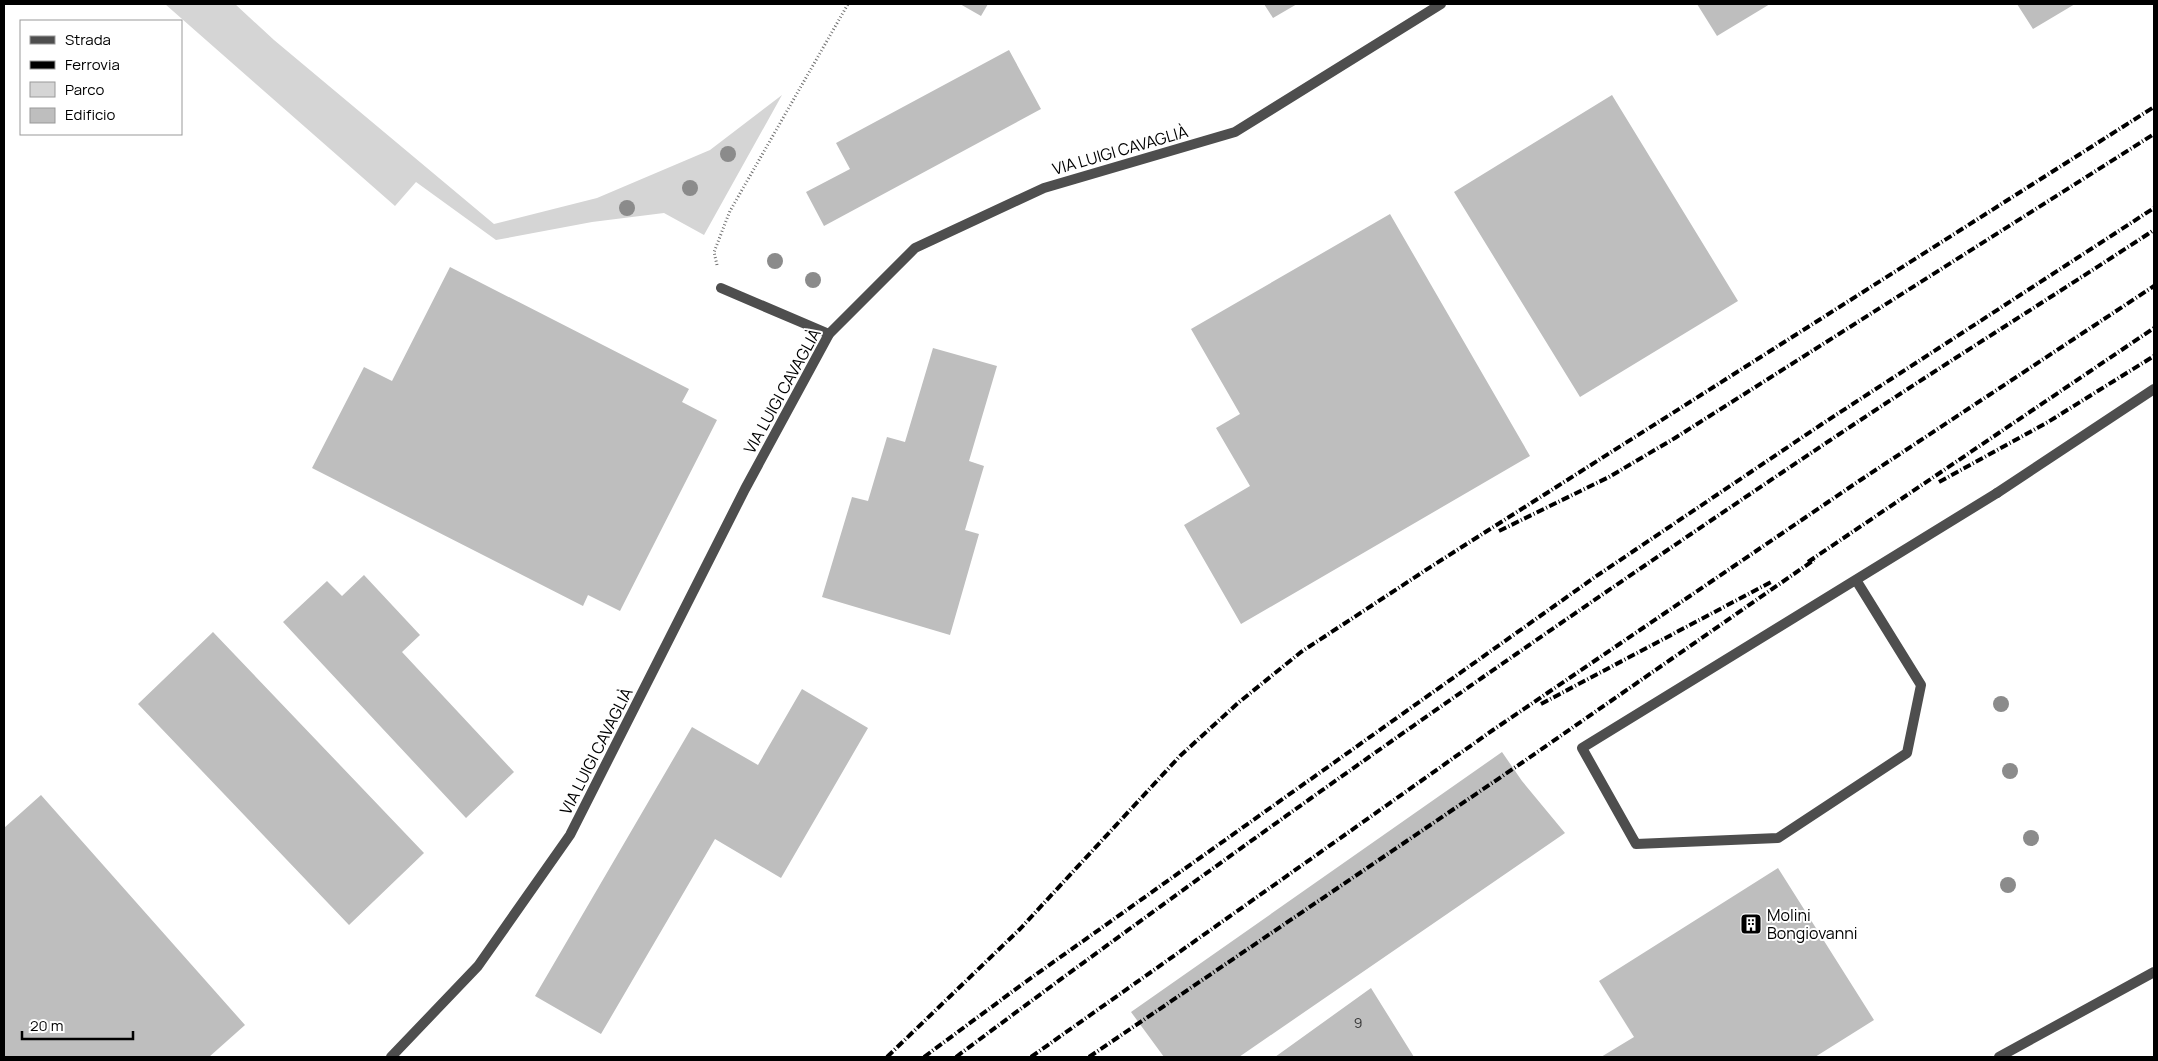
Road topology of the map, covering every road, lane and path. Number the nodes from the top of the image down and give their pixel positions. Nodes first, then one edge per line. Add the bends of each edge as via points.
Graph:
1 (848, 4) edge
2 (1442, 4) edge
3 (721, 288) joint
4 (829, 334) junction
5 (2154, 389) edge
6 (1856, 580) junction
7 (2154, 972) edge
8 (390, 1057) edge
9 (1999, 1057) edge

1 - 3 path via 730,211 714,252
2 - 4 street, VIA LUIGI CAVAGLIÀ via 1235,132 1044,188 916,248
3 - 4 street
4 - 8 street, VIA LUIGI CAVAGLIÀ via 746,489 570,835 478,966
5 - 6 street via 1997,493
6 - 6 street via 1582,748 1636,844 1778,838 1907,753 1920,685
7 - 9 street

